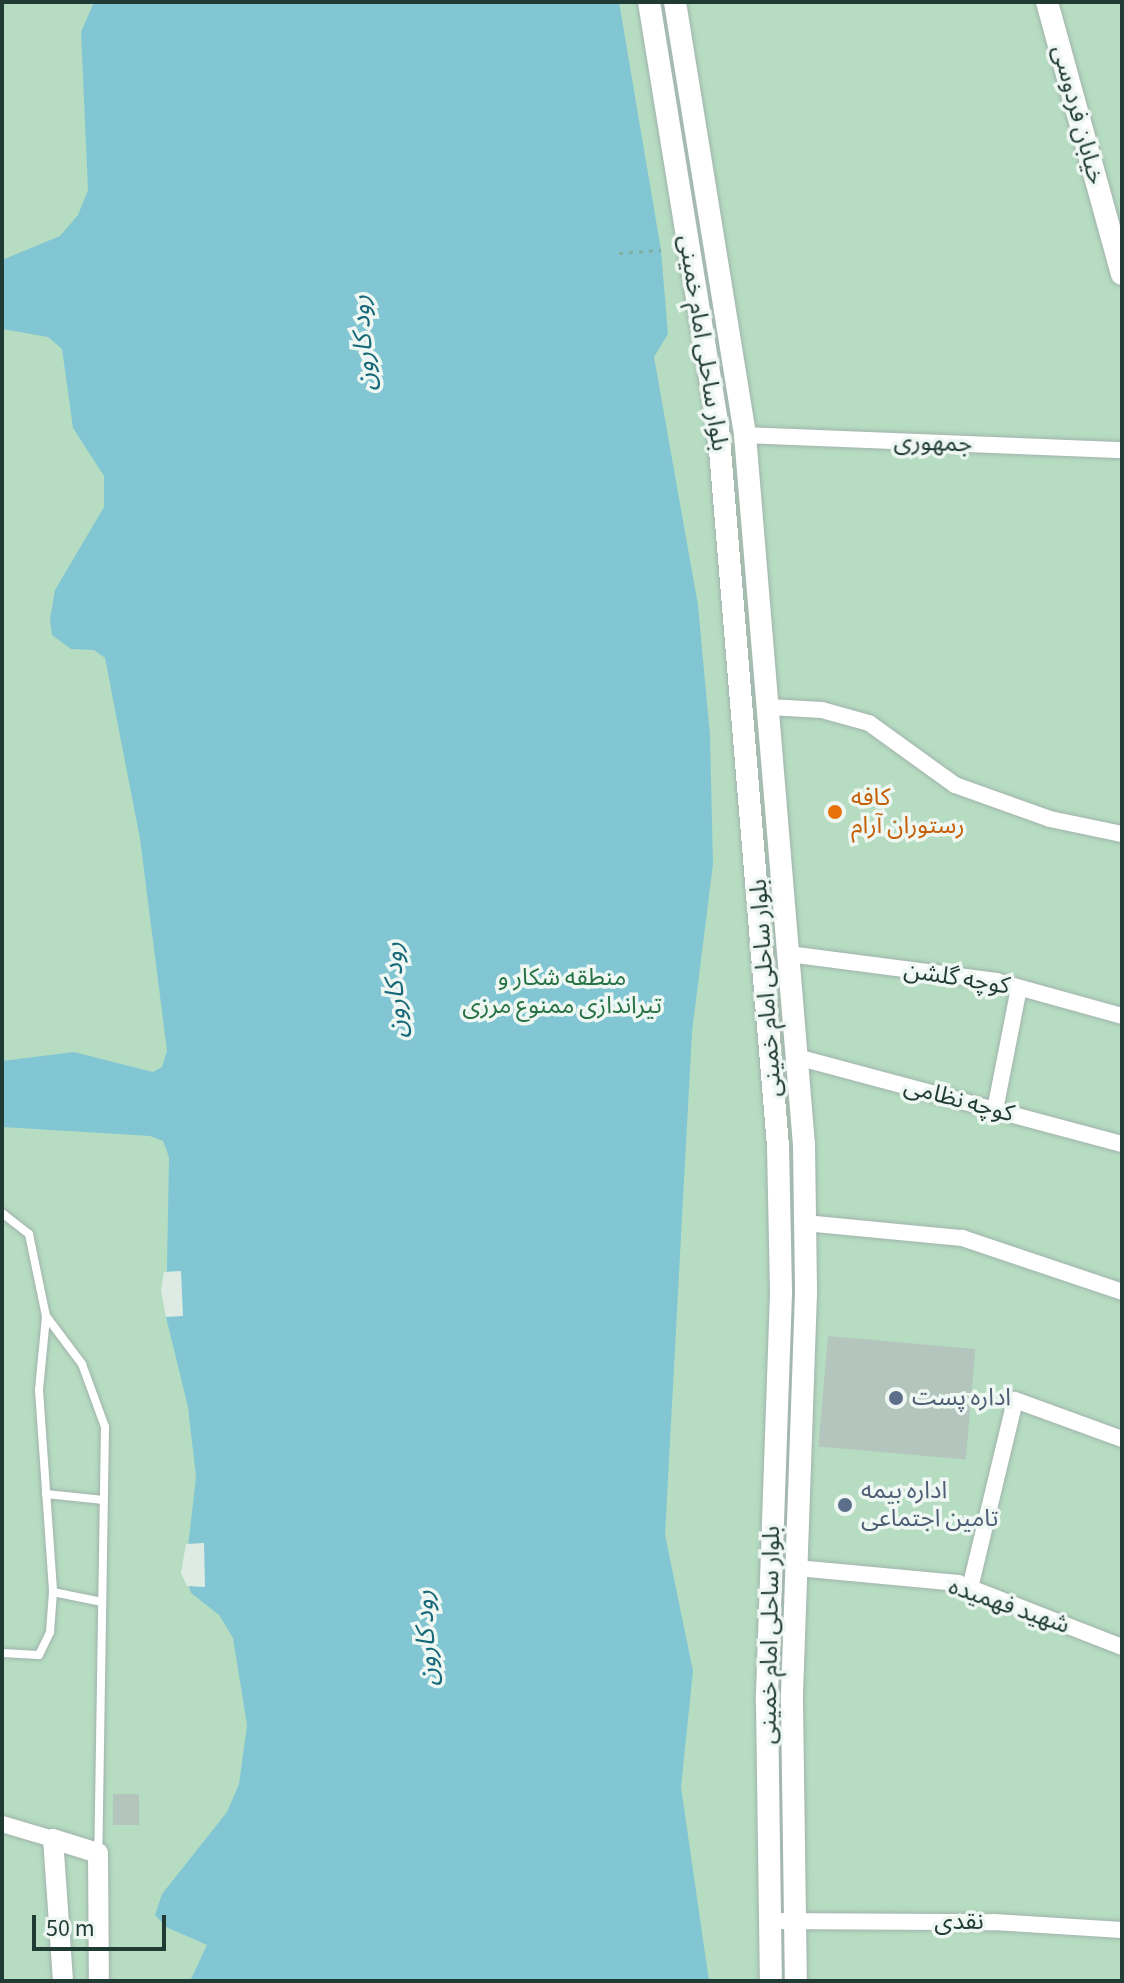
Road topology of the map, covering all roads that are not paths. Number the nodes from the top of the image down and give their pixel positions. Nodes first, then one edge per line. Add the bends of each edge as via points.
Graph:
1 (649, 2) edge
2 (675, 2) edge
3 (1047, 2) edge
4 (1122, 274) edge
5 (718, 434) junction
6 (745, 435) junction
7 (1122, 450) edge
8 (769, 707) junction
9 (1122, 834) edge
10 (789, 954) junction
11 (1019, 988) junction
12 (1122, 1016) edge
13 (797, 1057) junction
14 (995, 1110) junction
15 (1122, 1144) edge
16 (2, 1213) edge
17 (805, 1223) junction
18 (1122, 1292) edge
19 (46, 1316) junction
20 (1122, 1439) edge
21 (46, 1494) junction
22 (104, 1500) junction
23 (797, 1568) junction
24 (970, 1588) junction
25 (53, 1592) junction
26 (102, 1602) junction
27 (1122, 1647) edge
28 (2, 1653) edge
29 (2, 1824) edge
30 (53, 1839) junction
31 (98, 1853) junction
32 (770, 1921) junction
33 (795, 1921) junction
34 (1122, 1930) edge
35 (63, 1981) edge
36 (99, 1981) edge
37 (771, 1981) edge
38 (796, 1981) edge

1 - 5 main road, بلوار ساحلی امام خمینی
2 - 6 main road, بلوار ساحلی امام خمینی
3 - 4 main road, خیابان فردوسی
5 - 6 main road
5 - 32 main road, بلوار ساحلی امام خمینی via 778,1147 781,1293 767,1703
6 - 7 street, جمهوری
6 - 8 main road, بلوار ساحلی امام خمینی
8 - 9 street via 822,710 869,723 955,785 1050,819
8 - 10 main road, بلوار ساحلی امام خمینی
10 - 11 street, کوچه گلشن
10 - 13 main road, بلوار ساحلی امام خمینی
11 - 12 street, کوچه گلشن
11 - 14 street
13 - 14 street, کوچه نظامی
13 - 17 main road, بلوار ساحلی امام خمینی
14 - 15 street, کوچه نظامی
16 - 19 lane via 29,1234
17 - 18 street via 962,1238
17 - 23 main road, بلوار ساحلی امام خمینی
19 - 21 lane via 39,1390
19 - 22 lane via 82,1364 105,1427
20 - 24 street via 1015,1400
21 - 22 lane
21 - 25 lane
22 - 26 lane
23 - 24 street, شهید فهمیده
23 - 33 main road, بلوار ساحلی امام خمینی via 792,1703
24 - 27 street, شهید فهمیده
25 - 26 lane
25 - 28 lane via 50,1632 39,1655
26 - 31 lane
29 - 30 street
30 - 31 street
30 - 35 street
31 - 36 street
32 - 33 street, نقدی
32 - 37 main road, بلوار ساحلی امام خمینی
33 - 34 street, نقدی via 994,1922
33 - 38 main road, بلوار ساحلی امام خمینی

